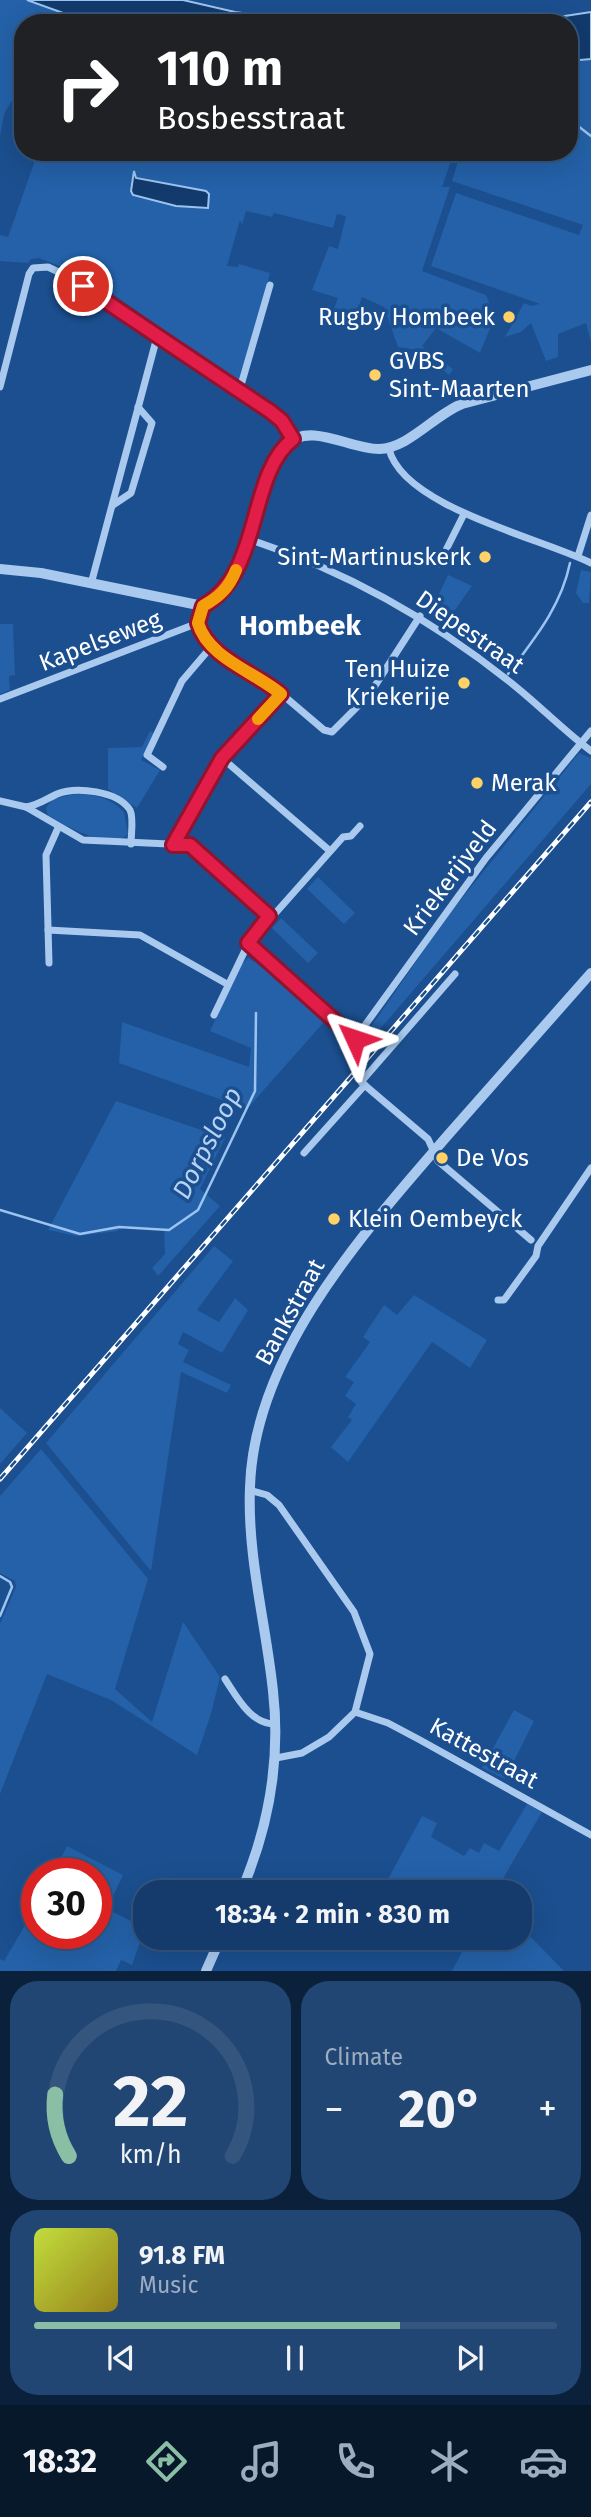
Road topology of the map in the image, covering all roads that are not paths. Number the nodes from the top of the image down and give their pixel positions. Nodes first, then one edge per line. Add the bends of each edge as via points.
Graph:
1 (270, 285) dead end
2 (157, 337) junction
3 (591, 370) edge
4 (0, 387) edge
5 (239, 392) junction
6 (138, 407) junction
7 (293, 439) junction
8 (389, 449) junction
9 (112, 505) junction
10 (464, 514) junction
11 (591, 515) edge
12 (248, 539) junction
13 (578, 556) junction
14 (591, 563) edge
15 (439, 564) dead end
16 (0, 569) edge
17 (91, 584) junction
18 (203, 606) junction
19 (420, 617) junction
20 (198, 623) junction
21 (211, 647) junction
22 (281, 694) junction
23 (0, 699) edge
24 (591, 731) edge
25 (581, 744) junction
26 (591, 751) edge
27 (222, 758) junction
28 (163, 767) dead end
29 (0, 801) edge
30 (26, 807) junction
31 (360, 826) dead end
32 (58, 828) junction
33 (131, 844) junction
34 (173, 845) junction
35 (330, 851) junction
36 (269, 916) junction
37 (48, 930) junction
38 (248, 943) junction
39 (49, 963) dead end
40 (591, 973) edge
41 (455, 974) dead end
42 (227, 984) junction
43 (214, 1015) dead end
44 (365, 1085) junction
45 (304, 1153) dead end
46 (433, 1153) junction
47 (591, 1168) edge
48 (531, 1240) dead end
49 (498, 1300) dead end
50 (249, 1490) junction
51 (225, 1679) dead end
52 (355, 1712) junction
53 (276, 1724) junction
54 (276, 1758) junction
55 (591, 1835) edge
56 (245, 1880) edge
57 (215, 1950) edge
58 (206, 1971) edge

1 - 5 street
2 - 4 street via 69,277 48,267 33,268
2 - 5 street
2 - 6 street
3 - 8 street via 462,404
5 - 7 street via 282,421
6 - 9 street
6 - 9 street via 152,423 131,493
7 - 8 street via 311,435
7 - 12 street via 276,458
8 - 10 street via 401,473
9 - 17 street
10 - 13 street
10 - 15 street
11 - 13 street
12 - 18 street via 230,584
12 - 19 street, Diepestraat via 301,555
13 - 14 street
16 - 17 street
17 - 18 street
18 - 20 street, Kapelseweg
19 - 22 street via 369,695 339,729 324,730
19 - 25 street, Diepestraat via 510,681
20 - 21 street
20 - 23 street, Kapelseweg
21 - 22 street
21 - 28 street via 182,681 147,754
22 - 27 street
24 - 25 street, Kriekerijveld
25 - 26 street, Diepestraat
25 - 38 street, Kriekerijveld via 486,858 355,1039
27 - 34 street
27 - 35 street
29 - 30 street
30 - 32 street
30 - 33 street via 58,793 102,793 132,814
31 - 35 street
32 - 33 street via 83,840
32 - 37 street via 46,855
33 - 34 street
34 - 36 street via 190,845
35 - 36 street
36 - 38 street
37 - 39 street
37 - 42 street via 140,935
38 - 42 street
40 - 46 street, Bankstraat
41 - 44 street via 361,1082
42 - 43 street
44 - 45 street
44 - 46 street via 428,1139
46 - 48 street
46 - 50 street, Bankstraat via 358,1240 319,1297 271,1389 257,1431
47 - 49 street via 509,1293
50 - 52 street via 267,1495 279,1505 366,1636 370,1654
50 - 53 street, Bankstraat
51 - 53 street via 249,1712
52 - 54 street via 329,1737 302,1753
52 - 55 street, Kattestraat via 388,1723
53 - 54 street, Bankstraat
54 - 56 street, Bankstraat via 267,1819
57 - 58 street

